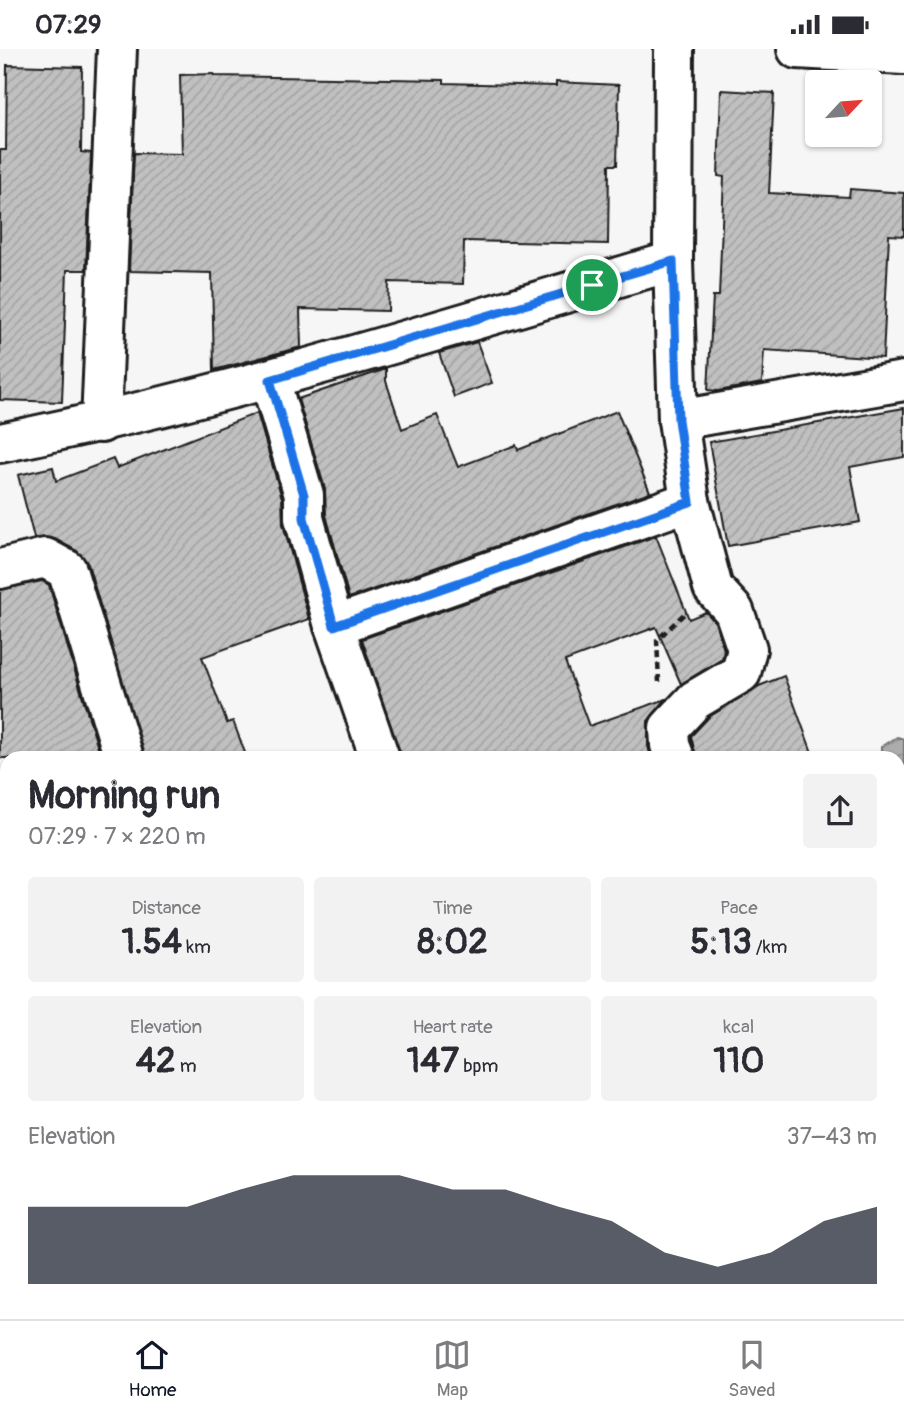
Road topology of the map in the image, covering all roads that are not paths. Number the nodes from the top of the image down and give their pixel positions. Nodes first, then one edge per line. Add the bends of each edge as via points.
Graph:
1 (117, 49) edge
2 (674, 49) edge
3 (797, 49) edge
4 (904, 55) edge
5 (673, 261) junction
6 (270, 380) junction
7 (904, 381) edge
8 (678, 420) junction
9 (101, 423) junction
10 (0, 443) edge
11 (690, 502) junction
12 (0, 569) edge
13 (334, 626) junction
14 (672, 743) edge
15 (122, 751) edge
16 (378, 751) edge

1 - 9 street
2 - 5 street
3 - 4 street
5 - 6 street
5 - 8 street
6 - 9 street
6 - 13 street via 304,495 304,518
7 - 8 street
8 - 11 street
9 - 10 street
11 - 13 street
11 - 14 street via 713,588 734,611 747,649 741,673 695,699
12 - 15 street via 45,558 67,570
13 - 16 street

